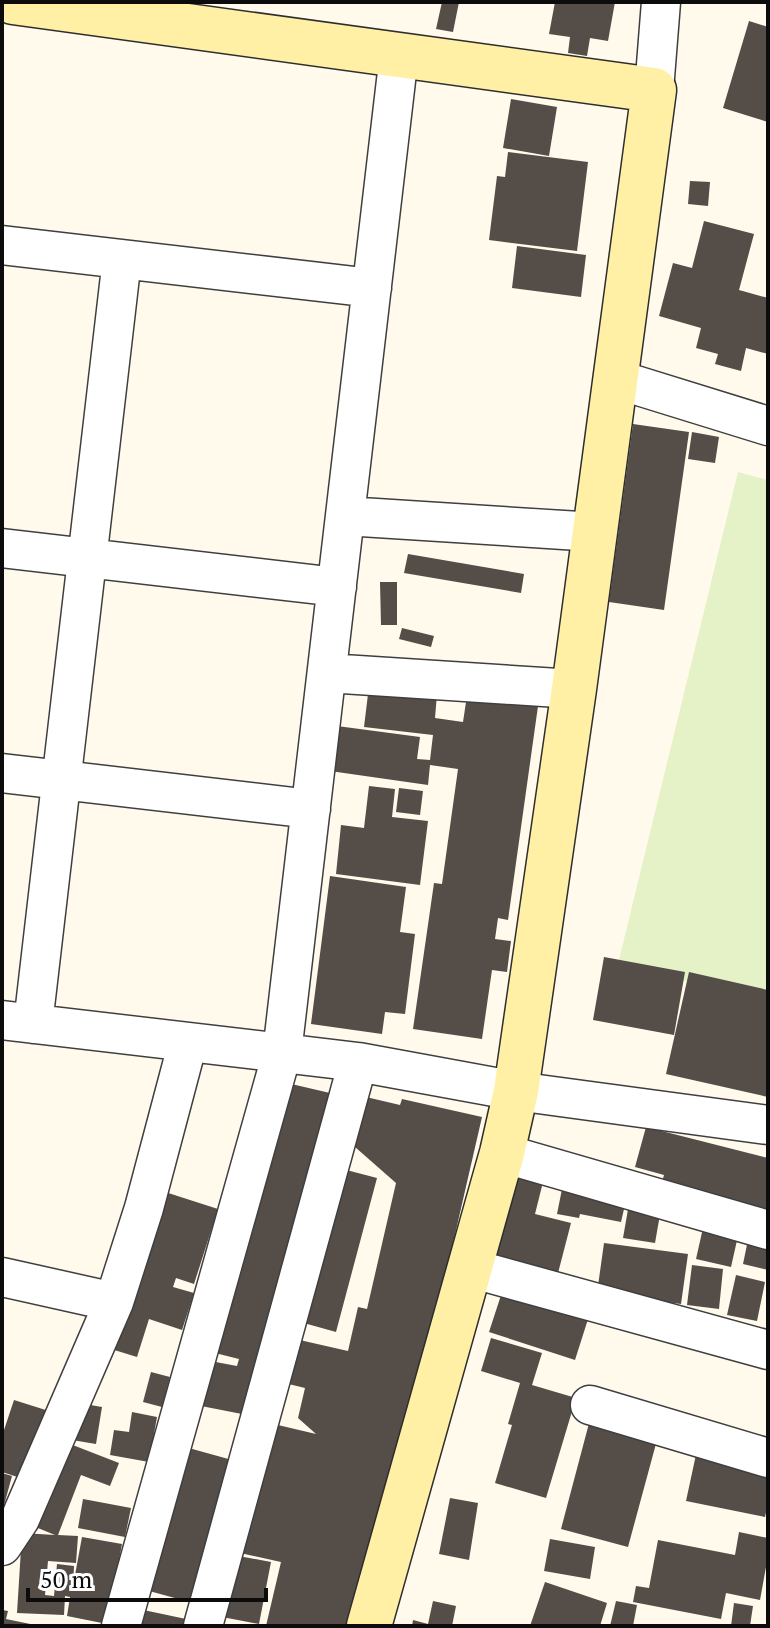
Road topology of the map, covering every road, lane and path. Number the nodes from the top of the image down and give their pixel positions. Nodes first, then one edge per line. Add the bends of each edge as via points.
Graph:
1 (13, 2) edge
2 (661, 2) edge
3 (399, 55) junction
4 (654, 90) junction
5 (2, 245) edge
6 (122, 259) junction
7 (372, 288) junction
8 (616, 379) junction
9 (768, 426) edge
10 (345, 516) junction
11 (595, 532) junction
12 (2, 548) edge
13 (87, 558) junction
14 (337, 587) junction
15 (327, 673) junction
16 (574, 689) junction
17 (2, 773) edge
18 (61, 780) junction
19 (311, 809) junction
20 (17, 1022) edge
21 (188, 1042) junction
22 (282, 1053) junction
23 (358, 1062) junction
24 (516, 1091) junction
25 (768, 1125) edge
26 (502, 1153) junction
27 (768, 1230) edge
28 (470, 1268) junction
29 (2, 1277) edge
30 (114, 1302) junction
31 (768, 1350) edge
32 (590, 1405) dead end
33 (768, 1458) edge
34 (2, 1546) edge
35 (121, 1626) edge
36 (203, 1626) edge
37 (369, 1626) edge

1 - 3 street
2 - 4 street
3 - 4 street
3 - 7 street
4 - 8 street
5 - 6 street
6 - 7 street
6 - 13 street
7 - 10 street
8 - 9 street
8 - 11 street
10 - 11 street
10 - 14 street
11 - 16 street
12 - 13 street
13 - 14 street
13 - 18 street
14 - 15 street
15 - 16 street
15 - 19 street
16 - 24 street
17 - 18 street
18 - 19 street
18 - 20 street
19 - 22 street
20 - 21 street
21 - 22 street
21 - 30 street
22 - 23 street
22 - 35 street
23 - 24 street
23 - 36 street
24 - 25 street
24 - 26 street
26 - 27 street
26 - 28 street
28 - 31 street
28 - 37 street
29 - 30 street
30 - 34 street via 20,1519
32 - 33 street

